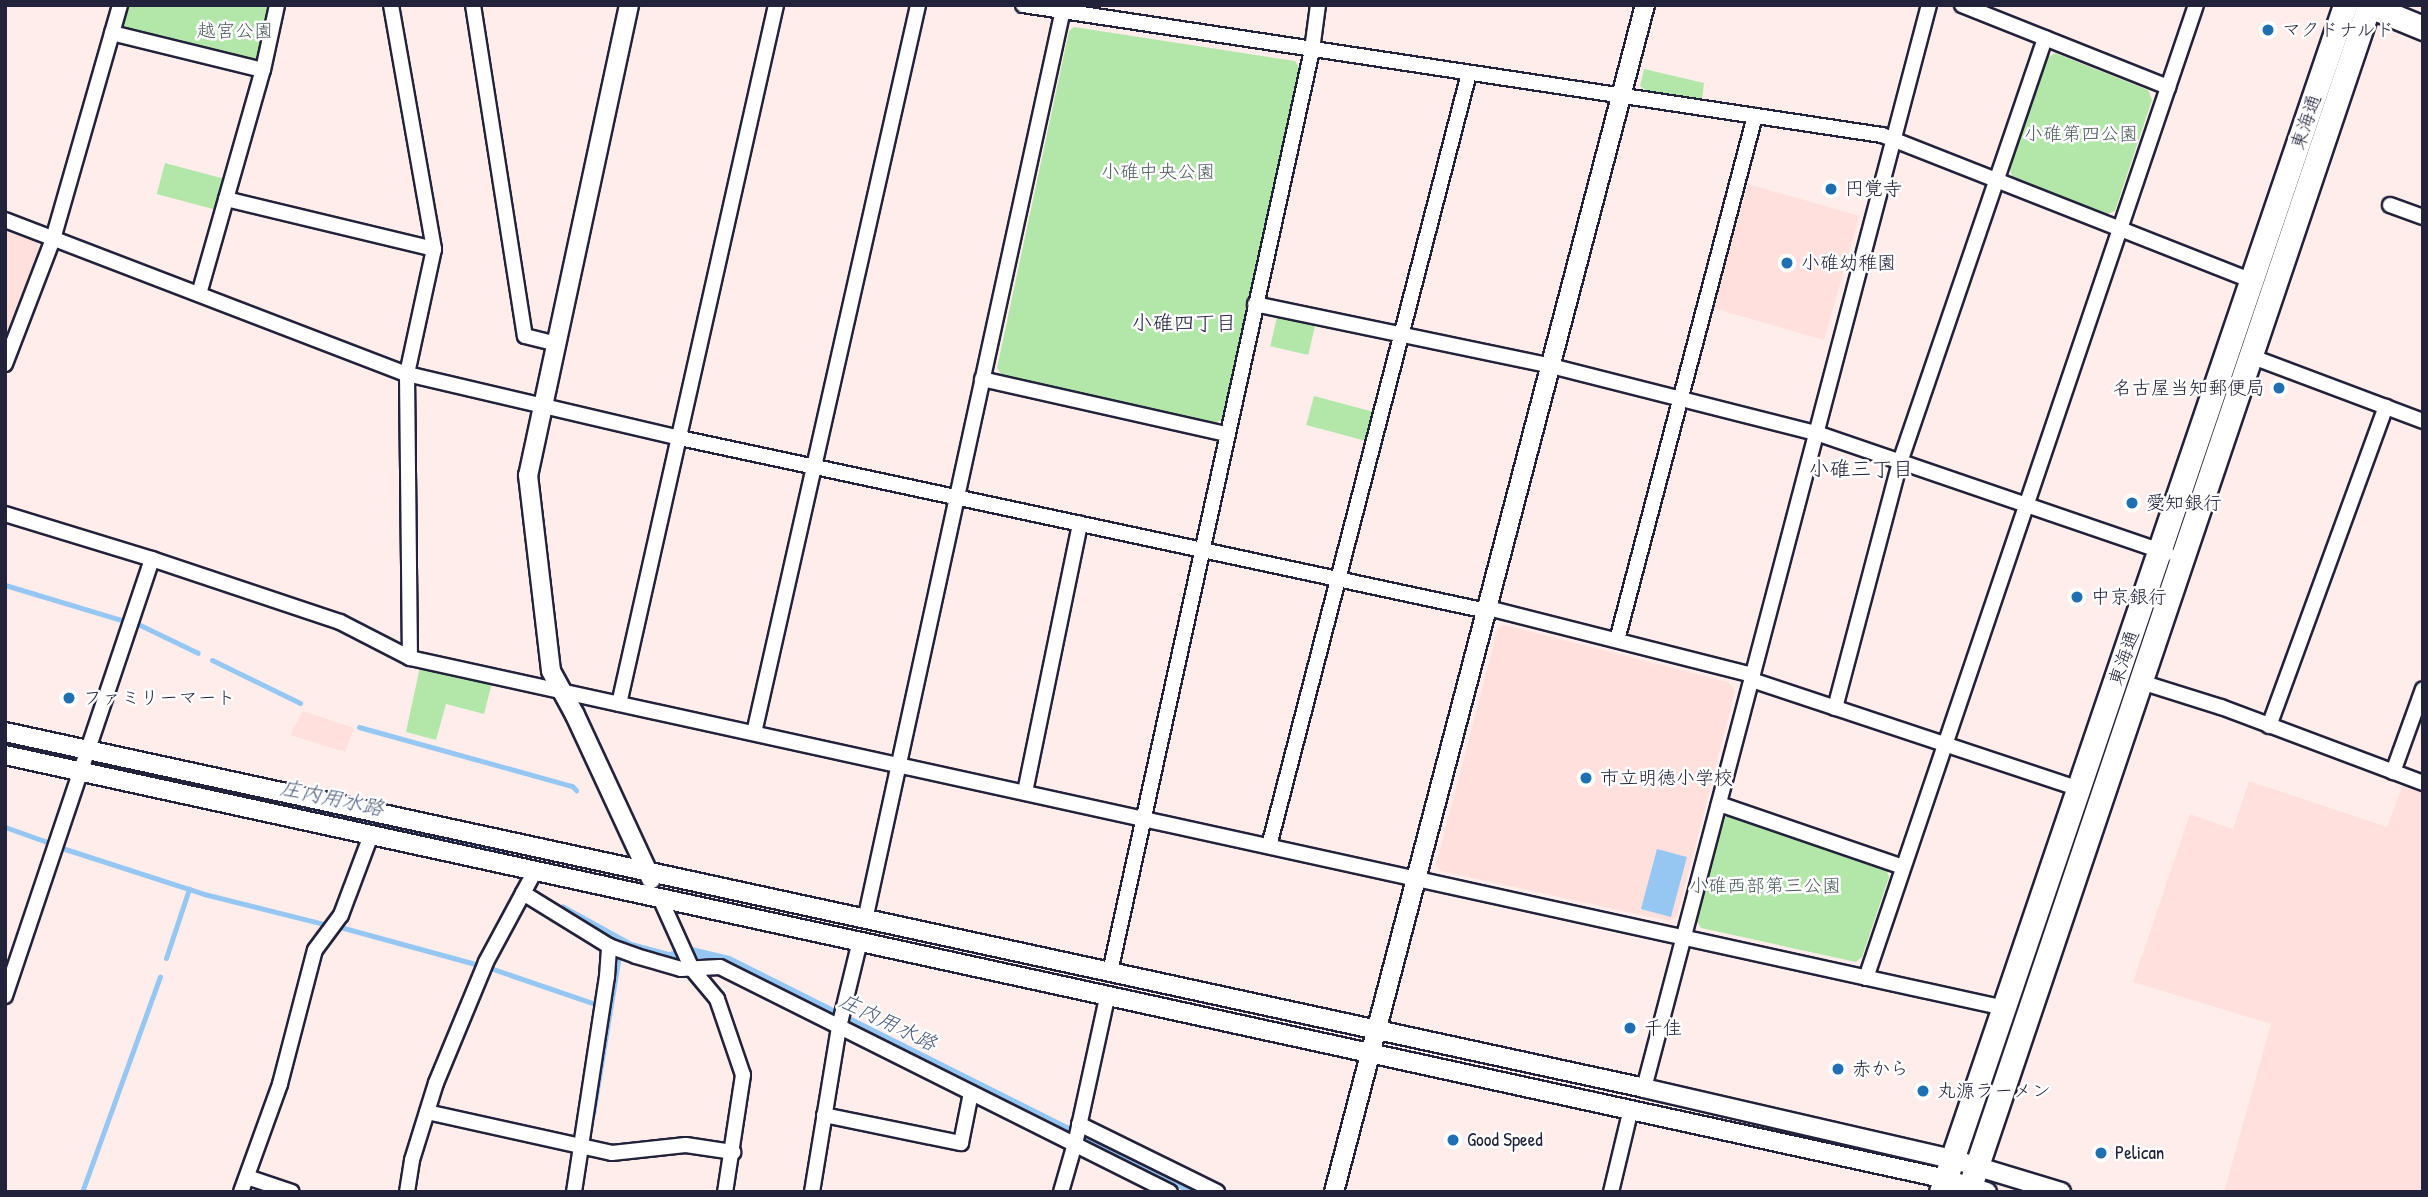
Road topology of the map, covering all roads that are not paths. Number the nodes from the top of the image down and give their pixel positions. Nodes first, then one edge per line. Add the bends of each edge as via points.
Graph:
1 (120, 5) edge
2 (278, 5) edge
3 (391, 5) edge
4 (473, 5) edge
5 (629, 5) edge
6 (776, 5) edge
7 (918, 5) edge
8 (1023, 5) edge
9 (1318, 5) edge
10 (1645, 5) edge
11 (1929, 5) edge
12 (1962, 5) edge
13 (2196, 5) edge
14 (2345, 5) edge
15 (2368, 6) edge
16 (1062, 9) edge
17 (2423, 28) edge
18 (112, 33) junction
19 (2045, 38) junction
20 (1312, 50) junction
21 (263, 70) junction
22 (1469, 73) junction
23 (2168, 87) junction
24 (1621, 98) junction
25 (1755, 116) junction
26 (1894, 139) junction
27 (1997, 180) junction
28 (226, 199) junction
29 (2390, 205) dead end
30 (2423, 217) edge
31 (5, 220) edge
32 (2120, 229) junction
33 (53, 239) junction
34 (434, 249) junction
35 (2252, 281) junction
36 (199, 294) junction
37 (1255, 304) junction
38 (1401, 335) junction
39 (554, 343) junction
40 (2250, 356) junction
41 (5, 365) edge
42 (1551, 366) junction
43 (407, 374) junction
44 (982, 379) junction
45 (1682, 399) junction
46 (542, 406) junction
47 (2386, 407) junction
48 (2423, 421) edge
49 (1816, 433) junction
50 (1227, 434) junction
51 (680, 438) junction
52 (1900, 462) junction
53 (813, 467) junction
54 (958, 498) junction
55 (2026, 505) junction
56 (5, 514) edge
57 (1080, 524) junction
58 (1202, 551) junction
59 (2171, 554) junction
60 (152, 559) junction
61 (1337, 579) junction
62 (1488, 609) junction
63 (1617, 640) junction
64 (410, 658) junction
65 (1752, 677) junction
66 (2141, 682) junction
67 (2423, 689) edge
68 (561, 691) junction
69 (619, 704) junction
70 (1835, 708) junction
71 (2269, 726) junction
72 (5, 732) edge
73 (754, 733) junction
74 (1945, 744) junction
75 (88, 751) junction
76 (5, 755) edge
77 (898, 765) junction
78 (82, 772) junction
79 (2393, 772) junction
80 (2423, 783) edge
81 (2079, 789) junction
82 (1025, 792) junction
83 (1719, 804) junction
84 (1145, 819) junction
85 (371, 835) junction
86 (1269, 846) junction
87 (1903, 867) junction
88 (535, 871) junction
89 (648, 873) junction
90 (1418, 878) junction
91 (523, 893) junction
92 (660, 898) junction
93 (865, 920) junction
94 (1684, 938) junction
95 (860, 941) junction
96 (609, 946) junction
97 (691, 966) junction
98 (1110, 972) junction
99 (1866, 978) junction
100 (5, 996) edge
101 (1107, 998) junction
102 (2004, 1008) junction
103 (841, 1020) junction
104 (1378, 1032) junction
105 (1372, 1054) junction
106 (1644, 1088) junction
107 (971, 1093) junction
108 (427, 1112) junction
109 (1630, 1113) junction
110 (824, 1115) junction
111 (1077, 1133) junction
112 (581, 1146) junction
113 (733, 1152) junction
114 (247, 1177) junction
115 (1946, 1177) edge
116 (1975, 1184) edge
117 (241, 1192) edge
118 (292, 1192) edge
119 (407, 1192) edge
120 (574, 1192) edge
121 (725, 1192) edge
122 (812, 1192) edge
123 (1061, 1192) edge
124 (1170, 1192) edge
125 (1217, 1192) edge
126 (1334, 1192) edge
127 (1611, 1192) edge
128 (2061, 1192) edge

1 - 18 street
2 - 21 street
3 - 34 street
4 - 39 street via 525,336
5 - 39 street
6 - 51 street
7 - 53 street
8 - 16 street
9 - 20 street
10 - 24 street
11 - 26 street
12 - 19 street
13 - 23 street
14 - 35 main road, 東海通
15 - 17 main road
15 - 40 main road, 東海通
16 - 20 street
16 - 44 street
18 - 21 street
18 - 33 street
19 - 23 street
19 - 27 street
20 - 22 street
20 - 37 street
21 - 28 street
22 - 24 street
22 - 38 street
23 - 32 street
24 - 25 street
24 - 42 street
25 - 26 street
25 - 45 street
26 - 27 street
26 - 49 street
27 - 32 street
27 - 52 street
28 - 34 street
28 - 36 street
29 - 30 street
31 - 33 street
32 - 35 street
32 - 55 street
33 - 36 street
33 - 41 street
34 - 43 street
35 - 59 main road, 東海通
36 - 43 street
37 - 38 street
37 - 50 street
38 - 42 street
38 - 61 street
39 - 46 street
40 - 47 street
40 - 59 main road, 東海通
42 - 45 street
42 - 62 street
43 - 46 street
43 - 64 street
44 - 50 street
44 - 54 street
45 - 49 street
45 - 63 street
46 - 51 street
46 - 68 street via 528,475 547,652
47 - 48 street
47 - 71 street
49 - 52 street
49 - 65 street
50 - 58 street
51 - 53 street
51 - 69 street
52 - 55 street
52 - 70 street
53 - 54 street
53 - 73 street
54 - 57 street
54 - 77 street
55 - 59 street
55 - 74 street
56 - 60 street
57 - 58 street
57 - 82 street
58 - 61 street
58 - 84 street
59 - 66 main road, 東海通
59 - 81 main road, 東海通
60 - 64 street via 340,622
60 - 75 street
61 - 62 street
61 - 86 street
62 - 63 street
62 - 90 street
63 - 65 street
64 - 68 street
65 - 70 street
65 - 83 street
66 - 71 street
66 - 116 main road, 東海通
67 - 79 street
68 - 69 street
68 - 89 street
69 - 73 street
70 - 74 street
71 - 79 street
72 - 75 street
73 - 77 street
74 - 81 street
74 - 87 street
75 - 78 street
75 - 89 street
76 - 78 street
77 - 82 street
77 - 93 street
78 - 85 street
78 - 100 street
79 - 80 street
81 - 102 main road, 東海通
82 - 84 street
83 - 87 street
83 - 94 street
84 - 86 street
84 - 98 street
85 - 88 street
85 - 114 street via 341,915 315,950 279,1084
86 - 90 street
87 - 99 street
88 - 91 street
88 - 92 street
89 - 92 street
89 - 93 street
90 - 94 street
90 - 104 street
91 - 96 street
91 - 108 street via 486,962
92 - 95 street
92 - 97 street
93 - 98 street
94 - 99 street
94 - 106 street
95 - 101 street
95 - 103 street
96 - 97 street via 659,964
96 - 112 street
97 - 103 street via 719,967
97 - 113 street via 717,999 743,1075
98 - 104 street
99 - 102 street
101 - 105 street
101 - 111 street
102 - 115 main road, 東海通
103 - 107 street
103 - 110 street
104 - 105 street
104 - 106 street
105 - 109 street
105 - 126 street
106 - 115 street
107 - 110 street via 961,1143
107 - 111 street
108 - 112 street
108 - 119 street
109 - 115 street
109 - 127 street
110 - 122 street
111 - 123 street
111 - 124 street
111 - 125 street
112 - 113 street via 612,1153 686,1145
112 - 120 street
113 - 121 street
114 - 117 street
114 - 118 street
115 - 116 street
116 - 128 street

